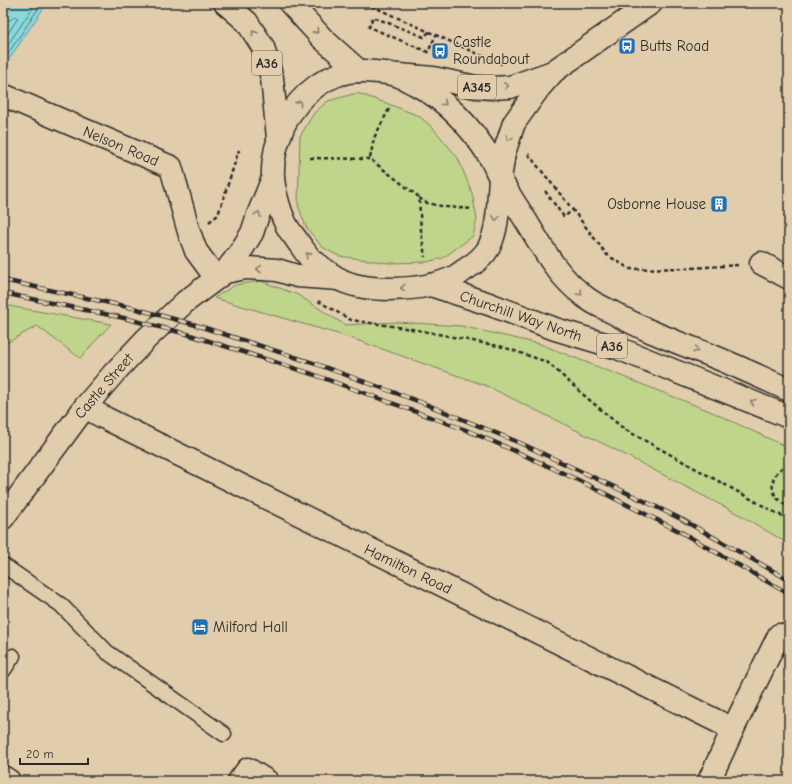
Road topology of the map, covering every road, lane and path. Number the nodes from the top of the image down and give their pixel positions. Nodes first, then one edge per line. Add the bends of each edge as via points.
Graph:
1 (225, 3) edge
2 (290, 3) edge
3 (365, 3) edge
4 (651, 3) edge
5 (429, 32) junction
6 (436, 35) junction
7 (502, 64) dead end
8 (358, 71) junction
9 (554, 71) junction
10 (399, 76) junction
11 (3, 95) edge
12 (389, 109) dead end
13 (278, 138) junction
14 (240, 150) dead end
15 (528, 153) dead end
16 (310, 158) dead end
17 (370, 159) junction
18 (273, 178) junction
19 (500, 179) junction
20 (545, 192) dead end
21 (419, 197) junction
22 (472, 209) dead end
23 (573, 210) junction
24 (189, 232) junction
25 (425, 257) dead end
26 (761, 263) joint
27 (221, 275) junction
28 (789, 278) edge
29 (339, 279) junction
30 (431, 285) junction
31 (316, 300) dead end
32 (789, 390) edge
33 (85, 406) junction
34 (789, 417) edge
35 (789, 464) edge
36 (789, 507) edge
37 (3, 518) edge
38 (789, 520) edge
39 (3, 566) edge
40 (778, 635) dead end
41 (13, 656) dead end
42 (3, 671) edge
43 (733, 729) junction
44 (224, 734) dead end
45 (3, 777) edge
46 (9, 781) edge
47 (239, 781) edge
48 (267, 781) edge
49 (709, 781) edge

13 -> 1 main road, A36 via 272,78 263,47 247,22
2 -> 8 main road via 323,39
3 - 5 path
4 - 9 main road, A345
5 - 6 path
5 - 6 path via 424,37 373,18 369,27 428,52
6 - 7 path
8 - 10 main road
13 -> 8 main road via 289,116 310,91 336,75
10 -> 9 main road, A345 via 432,78 491,88 510,87
9 -> 19 main road, A345 via 514,123 504,153
10 -> 19 main road via 425,89 460,117 485,149
11 - 24 main road, Nelson Road via 171,167
12 - 17 path via 374,138
13 - 18 main road
14 - 24 path via 218,215
15 - 23 path
16 - 17 path
17 - 21 path
27 -> 18 main road, Castle Street via 239,254 252,233
29 -> 18 main road via 309,258 288,228 279,205
19 -> 30 main road via 497,219 488,249 468,268 452,278
19 -> 32 main road, A36 via 553,265 585,297 625,320
20 - 23 path via 564,217
21 - 22 path via 427,203
21 - 25 path
23 - 26 path via 607,255 630,269
24 - 27 main road, Nelson Road via 196,251
26 - 28 main road
29 -> 27 main road, Castle Street via 246,268
27 - 33 main road, Castle Street via 185,302 146,339
30 -> 29 main road via 366,288
34 -> 30 main road, Churchill Way North / A36 via 615,347 555,329
31 - 38 path via 351,320 503,347 547,362 624,429
33 - 37 main road, Castle Street
33 - 43 main road, Hamilton Road
35 - 36 path via 780,469 772,484 777,499
39 - 44 lane via 61,605 107,652
40 - 43 main road
41 - 42 lane
43 - 49 main road
45 - 46 main road
47 - 48 main road via 248,769

